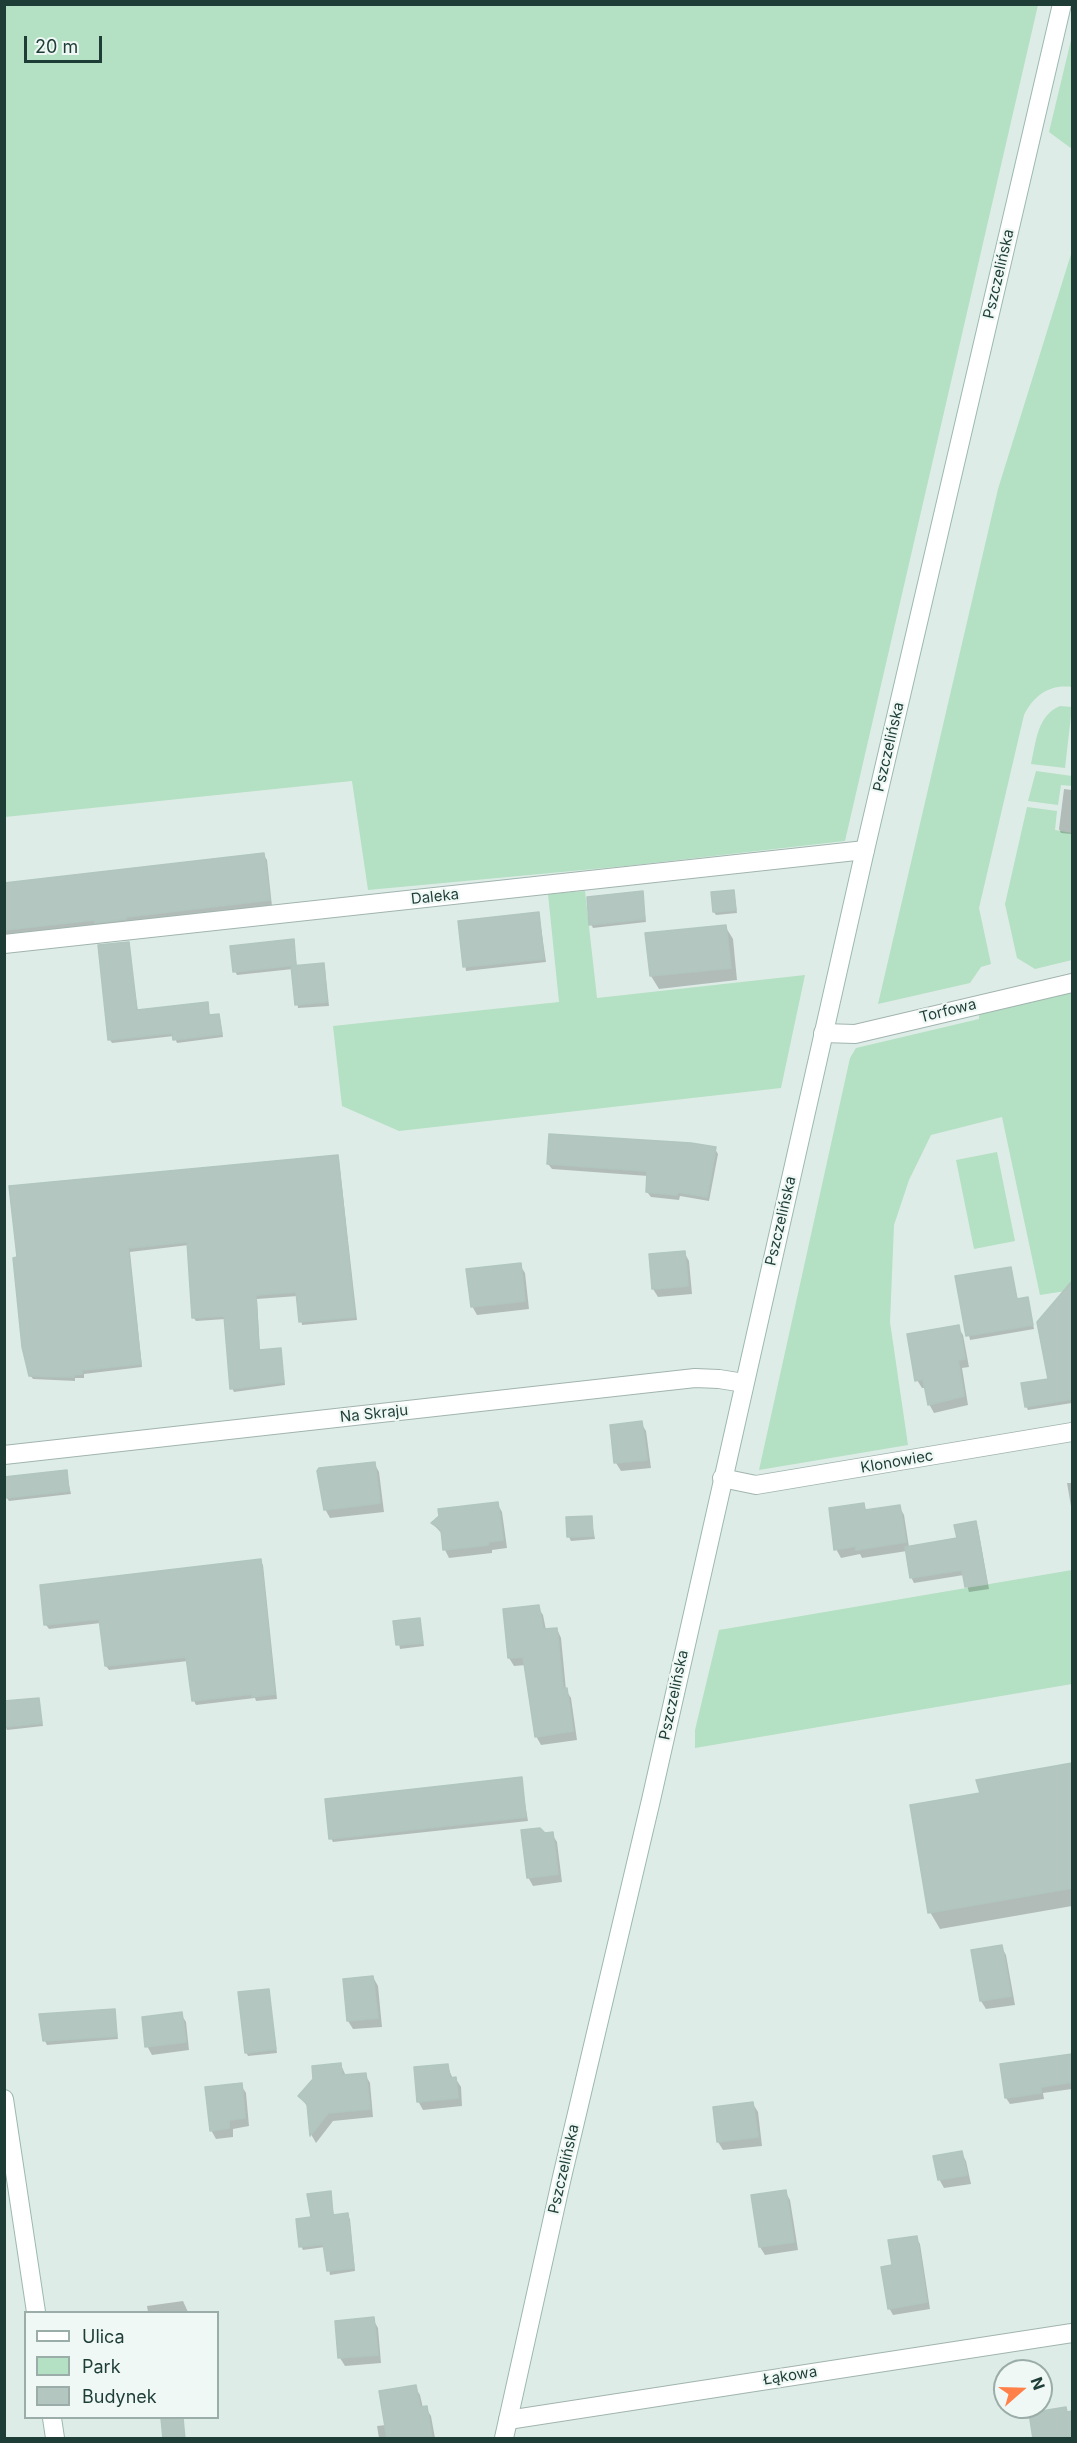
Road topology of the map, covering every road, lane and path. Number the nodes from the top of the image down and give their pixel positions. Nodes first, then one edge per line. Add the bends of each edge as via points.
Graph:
1 (1062, 4) edge
2 (865, 850) junction
3 (4, 944) edge
4 (1072, 983) edge
5 (824, 1033) junction
6 (744, 1383) junction
7 (1072, 1432) edge
8 (4, 1455) edge
9 (722, 1478) junction
10 (4, 2099) edge
11 (36, 2311) edge
12 (1072, 2333) edge
13 (52, 2419) edge
14 (508, 2420) junction
15 (55, 2439) edge
16 (504, 2439) edge

1 - 2 street, Pszczelińska
2 - 3 street, Daleka
2 - 5 street, Pszczelińska
4 - 5 street, Torfowa via 855,1034
5 - 6 street, Pszczelińska
6 - 8 street, Na Skraju via 695,1378
6 - 9 street, Pszczelińska
7 - 9 street, Klonowiec via 756,1485
9 - 14 street, Pszczelińska
10 - 11 street
12 - 14 street, Łąkowa
13 - 15 street
14 - 16 street, Pszczelińska

